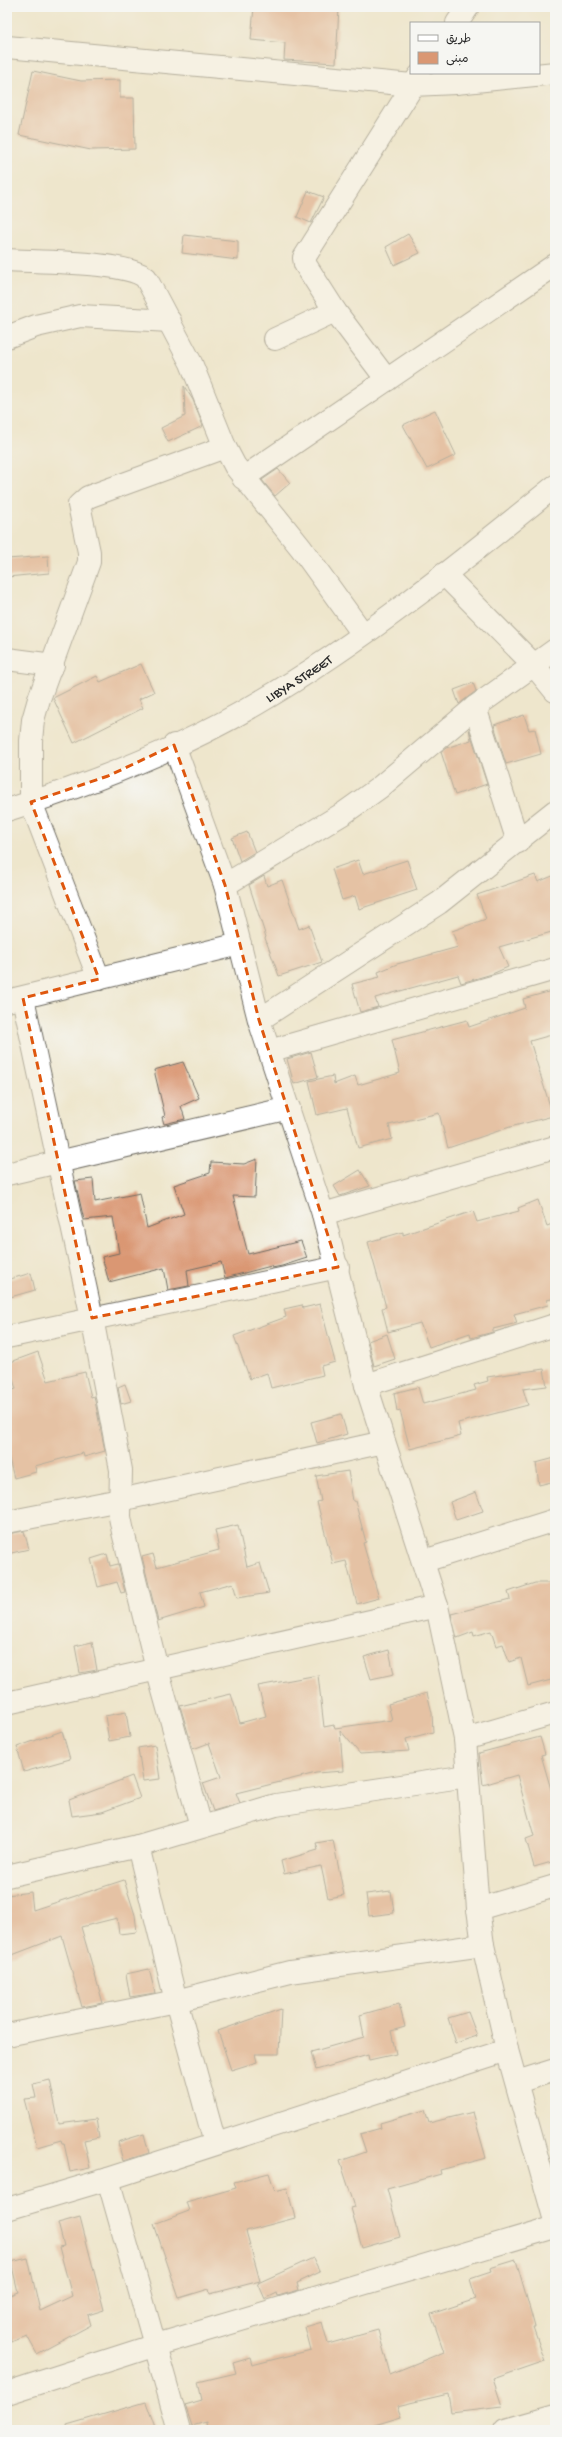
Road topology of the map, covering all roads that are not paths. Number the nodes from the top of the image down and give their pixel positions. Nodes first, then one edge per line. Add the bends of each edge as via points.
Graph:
1 (468, 7) edge
2 (458, 22) edge
3 (7, 47) edge
4 (555, 73) edge
5 (417, 79) edge
6 (7, 260) edge
7 (555, 265) edge
8 (335, 311) junction
9 (170, 321) junction
10 (7, 337) edge
11 (275, 339) dead end
12 (387, 380) junction
13 (225, 447) junction
14 (243, 478) junction
15 (555, 486) edge
16 (444, 574) junction
17 (363, 634) junction
18 (555, 650) edge
19 (7, 660) edge
20 (533, 664) junction
21 (53, 665) junction
22 (555, 691) edge
23 (475, 707) junction
24 (174, 745) junction
25 (31, 802) junction
26 (7, 810) edge
27 (555, 811) edge
28 (518, 842) junction
29 (225, 885) junction
30 (240, 944) junction
31 (555, 969) edge
32 (99, 979) junction
33 (15, 999) edge
34 (259, 1020) junction
35 (269, 1051) junction
36 (289, 1108) junction
37 (555, 1147) edge
38 (59, 1163) junction
39 (7, 1174) edge
40 (323, 1214) junction
41 (338, 1267) junction
42 (92, 1318) junction
43 (555, 1325) edge
44 (7, 1337) edge
45 (366, 1385) junction
46 (384, 1442) junction
47 (120, 1500) junction
48 (555, 1520) edge
49 (7, 1522) edge
50 (424, 1561) junction
51 (437, 1606) junction
52 (156, 1669) junction
53 (7, 1703) edge
54 (555, 1713) edge
55 (465, 1739) junction
56 (467, 1776) junction
57 (202, 1826) junction
58 (138, 1846) junction
59 (7, 1876) edge
60 (555, 1886) edge
61 (478, 1909) junction
62 (483, 1945) junction
63 (176, 2001) junction
64 (7, 2035) edge
65 (507, 2050) junction
66 (555, 2070) edge
67 (517, 2082) junction
68 (215, 2143) junction
69 (108, 2179) junction
70 (7, 2209) edge
71 (555, 2221) edge
72 (555, 2227) edge
73 (156, 2345) junction
74 (7, 2393) edge
75 (555, 2416) edge
76 (179, 2430) edge
77 (506, 2430) edge

1 - 2 main road
3 - 5 main road
4 - 5 main road via 456,83
5 - 8 main road via 305,255 305,264
6 - 9 main road via 112,267 140,273 153,288
7 - 12 main road
8 - 11 main road
8 - 12 main road
9 - 10 main road via 80,316 36,326
9 - 13 main road via 191,364
12 - 14 main road
13 - 14 main road
13 - 21 main road via 88,497 81,503 79,508 88,542 89,562
14 - 17 main road via 301,548
15 - 16 main road, LIBYA STREET
16 - 17 main road, LIBYA STREET
16 - 20 main road
17 - 24 main road, LIBYA STREET via 257,703
18 - 20 main road
19 - 21 main road
20 - 22 main road
20 - 23 main road
21 - 25 main road via 33,720
23 - 28 main road
23 - 29 main road via 344,814
24 - 25 main road, LIBYA STREET via 108,776
24 - 29 main road
25 - 26 main road, LIBYA STREET
25 - 32 main road
27 - 28 main road
28 - 34 main road via 439,903
29 - 30 main road
30 - 32 main road
30 - 34 main road
31 - 35 main road
32 - 33 main road
33 - 38 main road
34 - 35 main road
35 - 36 main road
36 - 38 main road
36 - 40 main road
37 - 40 main road
38 - 39 main road
38 - 42 main road
40 - 41 main road
41 - 42 main road
41 - 45 main road
42 - 44 main road
42 - 47 main road via 122,1470
43 - 45 main road
45 - 46 main road
46 - 47 main road
46 - 50 main road
47 - 49 main road
47 - 52 main road via 123,1532
48 - 50 main road
50 - 51 main road
51 - 52 main road
51 - 55 main road
52 - 53 main road
52 - 57 main road
54 - 55 main road
55 - 56 main road
56 - 57 main road via 276,1805
56 - 61 main road
57 - 58 main road
58 - 59 main road
58 - 63 main road
60 - 61 main road
61 - 62 main road
62 - 63 main road via 290,1972
62 - 65 main road
63 - 64 main road
63 - 68 main road
65 - 67 main road
65 - 68 main road
66 - 67 main road
67 - 71 main road
68 - 69 main road
69 - 70 main road
69 - 73 main road
72 - 73 main road
73 - 74 main road
73 - 76 main road
75 - 77 main road

